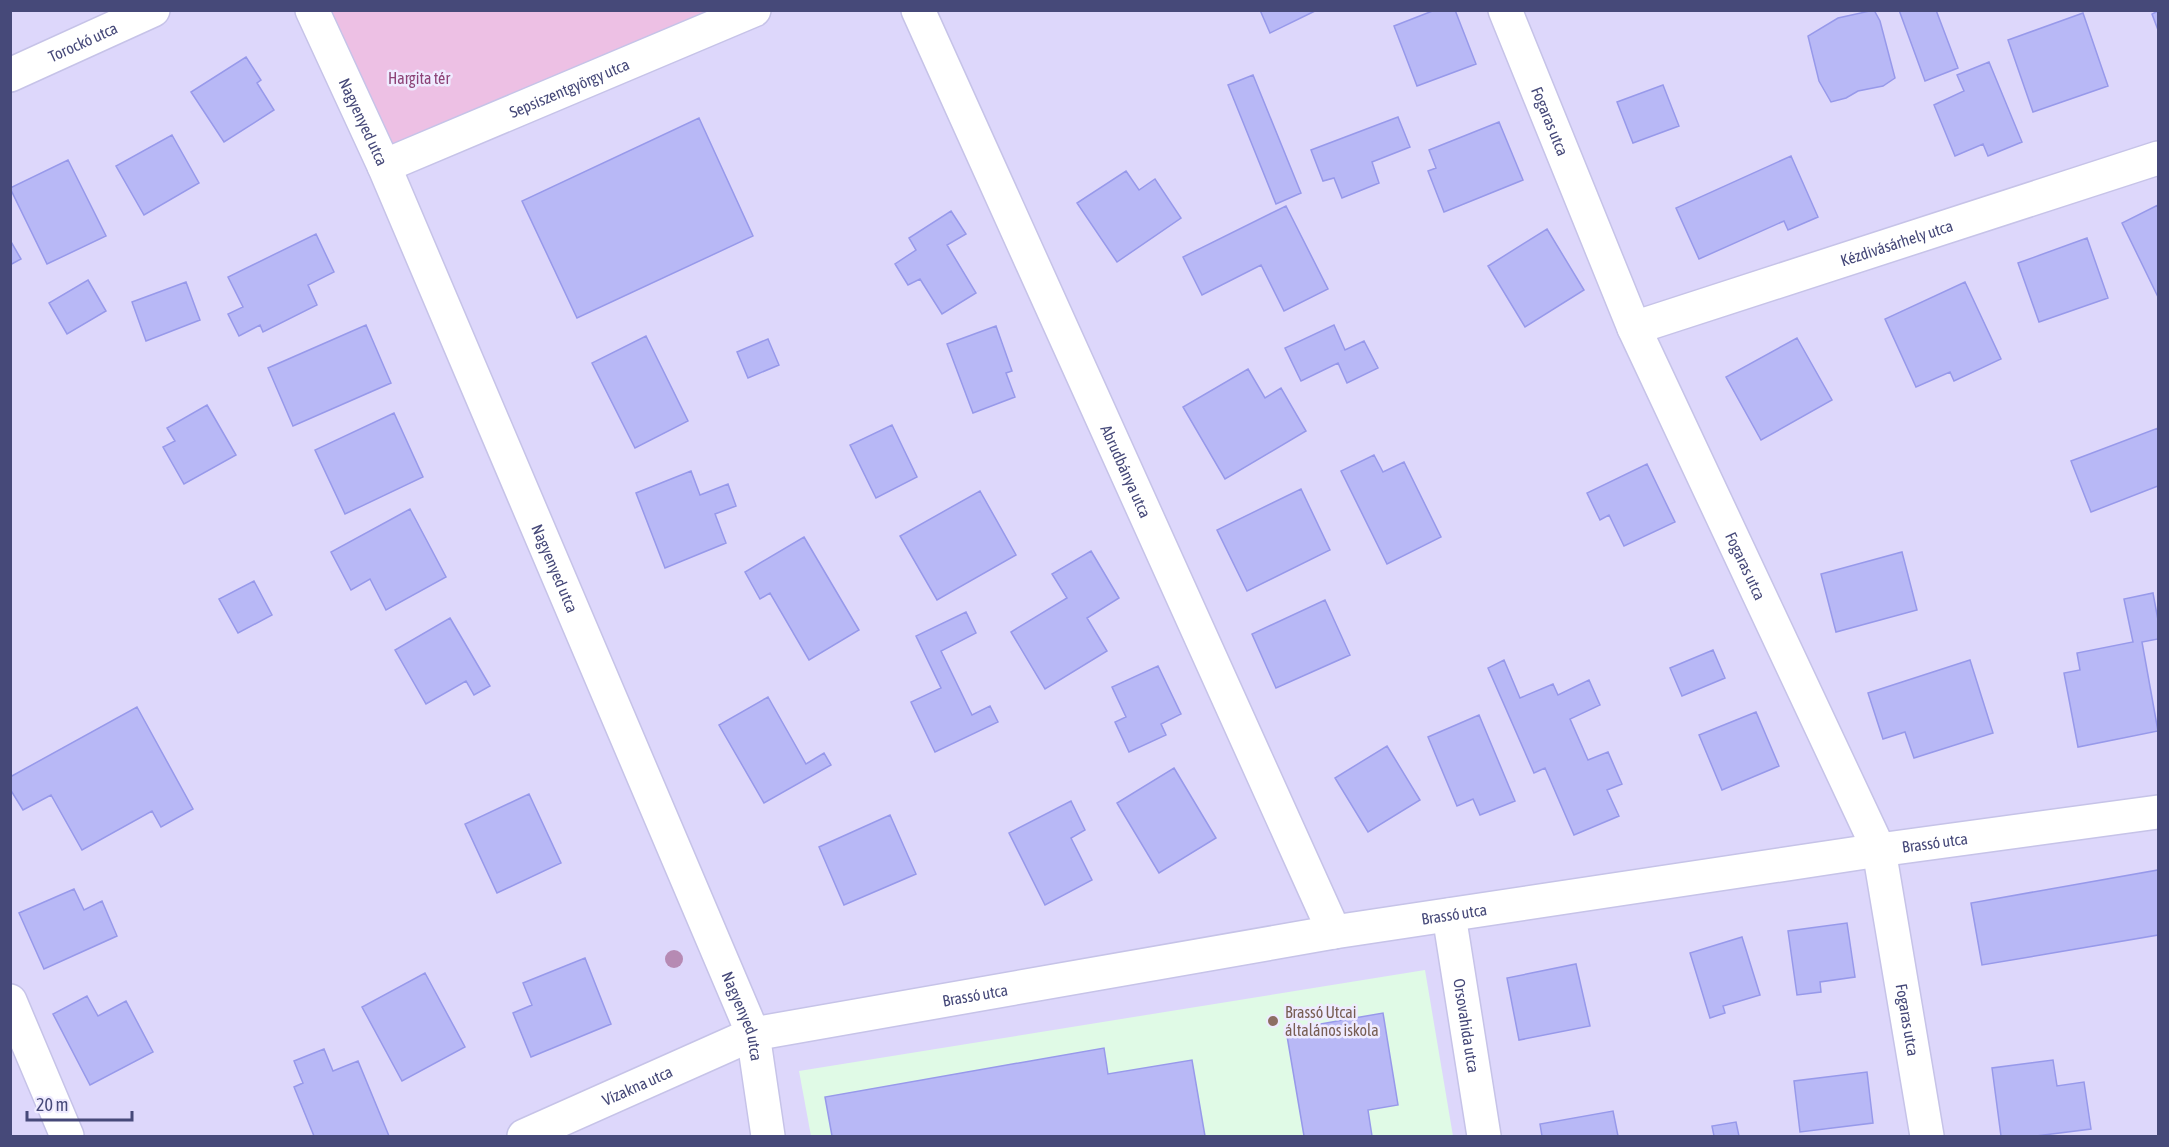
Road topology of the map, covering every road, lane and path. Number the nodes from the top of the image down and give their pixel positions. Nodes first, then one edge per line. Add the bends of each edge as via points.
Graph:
1 (153, 10) edge
2 (312, 10) edge
3 (754, 10) edge
4 (918, 10) edge
5 (1505, 10) edge
6 (10, 75) edge
7 (2158, 158) edge
8 (384, 166) junction
9 (1635, 328) junction
10 (2158, 812) edge
11 (1879, 850) junction
12 (1449, 915) junction
13 (1334, 932) junction
14 (10, 1000) edge
15 (753, 1034) junction
16 (67, 1137) edge
17 (524, 1137) edge
18 (768, 1137) edge
19 (1484, 1137) edge
20 (1927, 1137) edge

1 - 6 street, Torockó utca
2 - 8 street, Nagyenyed utca
3 - 8 street, Sepsiszentgyörgy utca
4 - 13 street, Abrudbánya utca
5 - 9 street, Fogaras utca
7 - 9 street, Kézdivásárhely utca
8 - 15 street, Nagyenyed utca
9 - 11 street, Fogaras utca
10 - 11 street, Brassó utca
11 - 12 street, Brassó utca
11 - 20 street, Fogaras utca
12 - 13 street, Brassó utca
12 - 19 street, Orsovahida utca
13 - 15 street, Brassó utca
14 - 16 street
15 - 17 street, Vízakna utca
15 - 18 street, Nagyenyed utca

